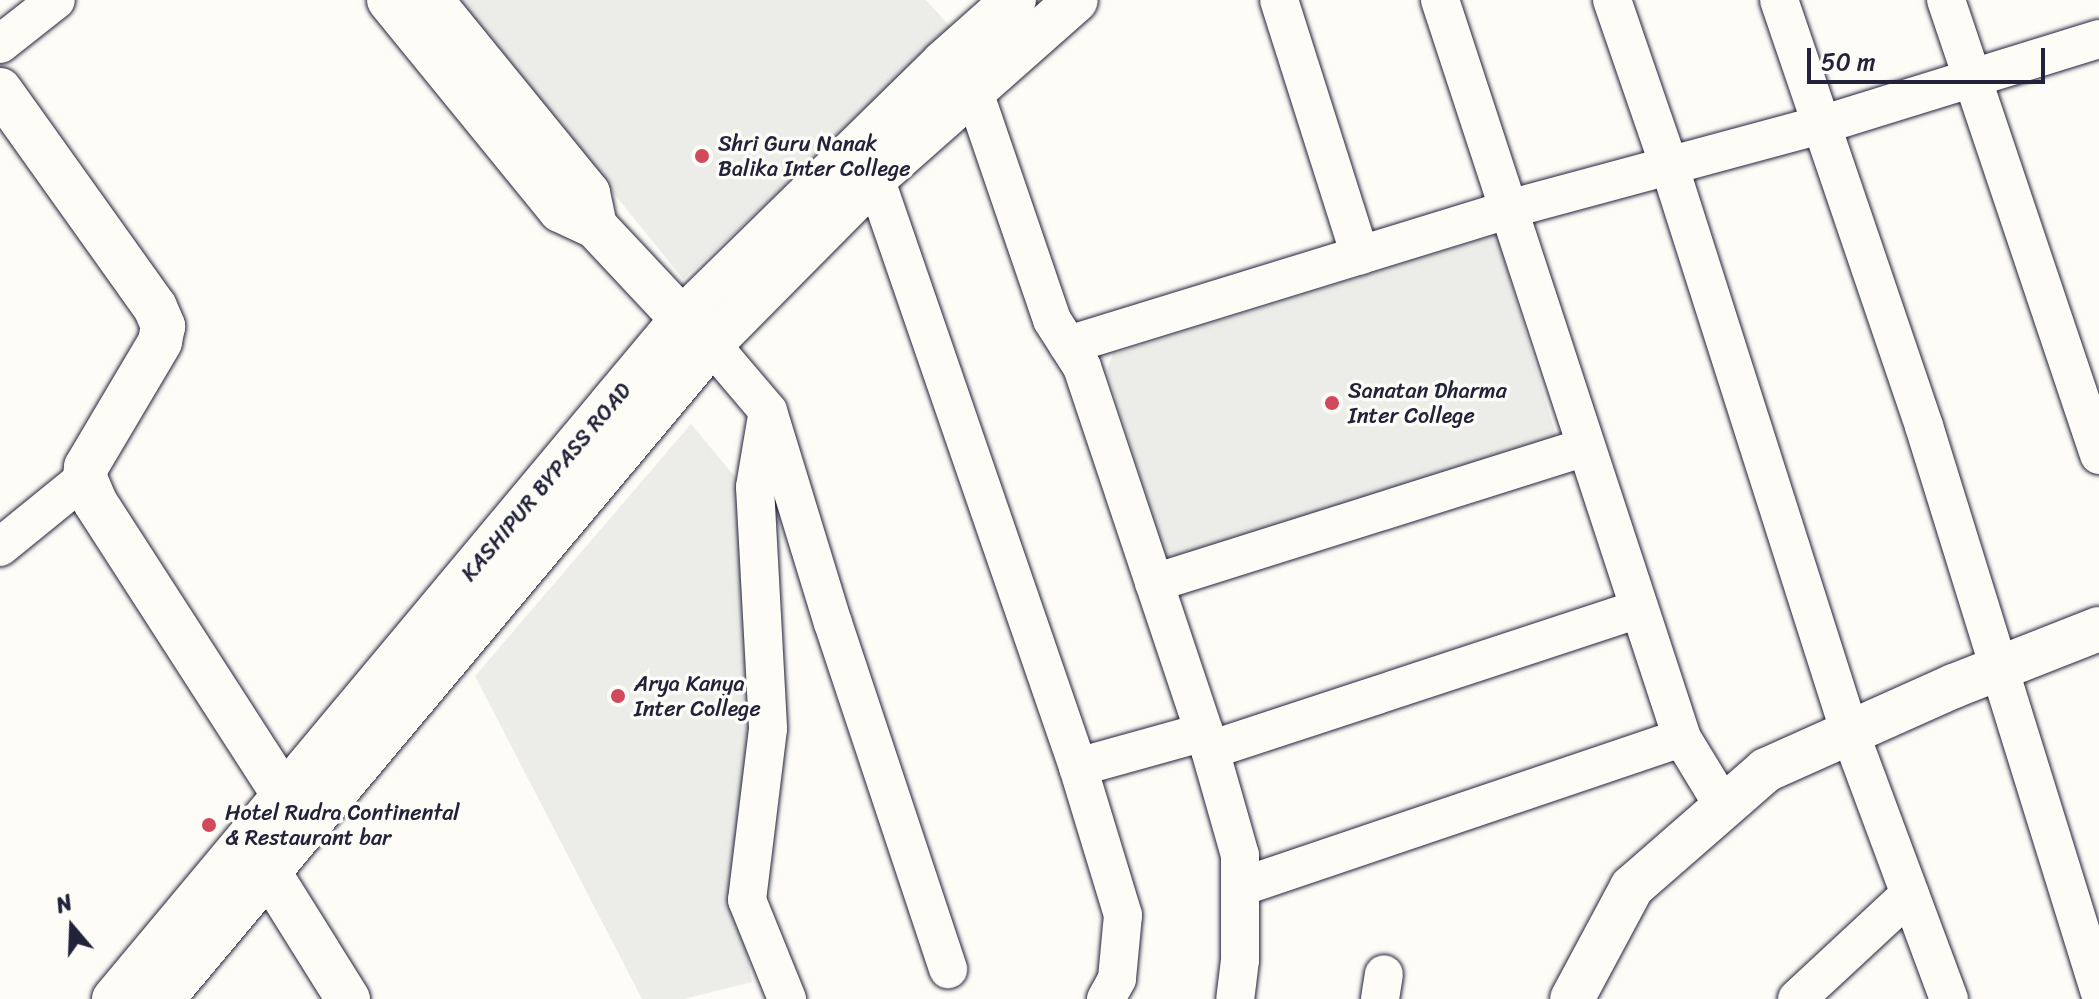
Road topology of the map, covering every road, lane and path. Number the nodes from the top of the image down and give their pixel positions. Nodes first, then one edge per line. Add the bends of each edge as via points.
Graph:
1 (56, 0) edge
2 (389, 0) edge
3 (431, 0) edge
4 (1014, 0) edge
5 (1076, 0) edge
6 (1279, 0) edge
7 (1440, 0) edge
8 (1612, 0) edge
9 (1779, 0) edge
10 (1946, 0) edge
11 (2099, 39) edge
12 (0, 44) edge
13 (1974, 80) junction
14 (973, 89) junction
15 (0, 90) edge
16 (1821, 125) junction
17 (1670, 168) junction
18 (875, 178) junction
19 (1509, 209) junction
20 (595, 226) junction
21 (1360, 255) junction
22 (697, 331) junction
23 (1068, 345) junction
24 (768, 411) junction
25 (1585, 447) junction
26 (2099, 455) edge
27 (85, 478) junction
28 (0, 547) edge
29 (1154, 583) junction
30 (1638, 609) junction
31 (2099, 629) edge
32 (1997, 668) junction
33 (1850, 733) junction
34 (1682, 738) junction
35 (1207, 741) junction
36 (1078, 767) junction
37 (1724, 807) junction
38 (294, 811) junction
39 (268, 871) junction
40 (1241, 887) junction
41 (1910, 894) junction
42 (948, 969) dead end
43 (2099, 990) edge
44 (114, 999) edge
45 (162, 999) edge
46 (348, 999) edge
47 (787, 999) edge
48 (1106, 999) edge
49 (1235, 999) edge
50 (1572, 999) edge
51 (1797, 999) edge
52 (1949, 999) edge

1 - 12 street
2 - 20 street via 560,210
3 - 20 street via 588,193
4 - 22 street, KASHIPUR BYPASS ROAD via 943,63
5 - 14 street
6 - 21 street
7 - 19 street
8 - 17 street
9 - 16 street
10 - 13 street
11 - 13 street
13 - 16 street
13 - 26 street
14 - 18 street
14 - 23 street via 1052,320
15 - 27 street via 155,307 163,326 160,342 86,467
16 - 17 street
16 - 32 street via 1924,426
17 - 19 street
17 - 33 street
18 - 22 street
18 - 36 street
19 - 21 street
19 - 25 street
20 - 22 street
21 - 23 street
22 - 24 street
22 - 38 street, KASHIPUR BYPASS ROAD
23 - 29 street via 1082,367
24 - 42 street
24 - 47 street via 755,487 768,729 747,900
25 - 29 street
25 - 30 street
27 - 28 street
27 - 38 street via 95,502
29 - 35 street
30 - 34 street
30 - 35 street
31 - 32 street
32 - 33 street
32 - 43 street
33 - 37 street via 1766,770
33 - 41 street
34 - 37 street
34 - 40 street
35 - 36 street
35 - 40 street via 1240,855
36 - 48 street via 1123,915 1117,979
37 - 50 street via 1632,887
38 - 39 street
38 - 44 street, KASHIPUR BYPASS ROAD
39 - 45 street
39 - 46 street
40 - 49 street
41 - 51 street
41 - 52 street

